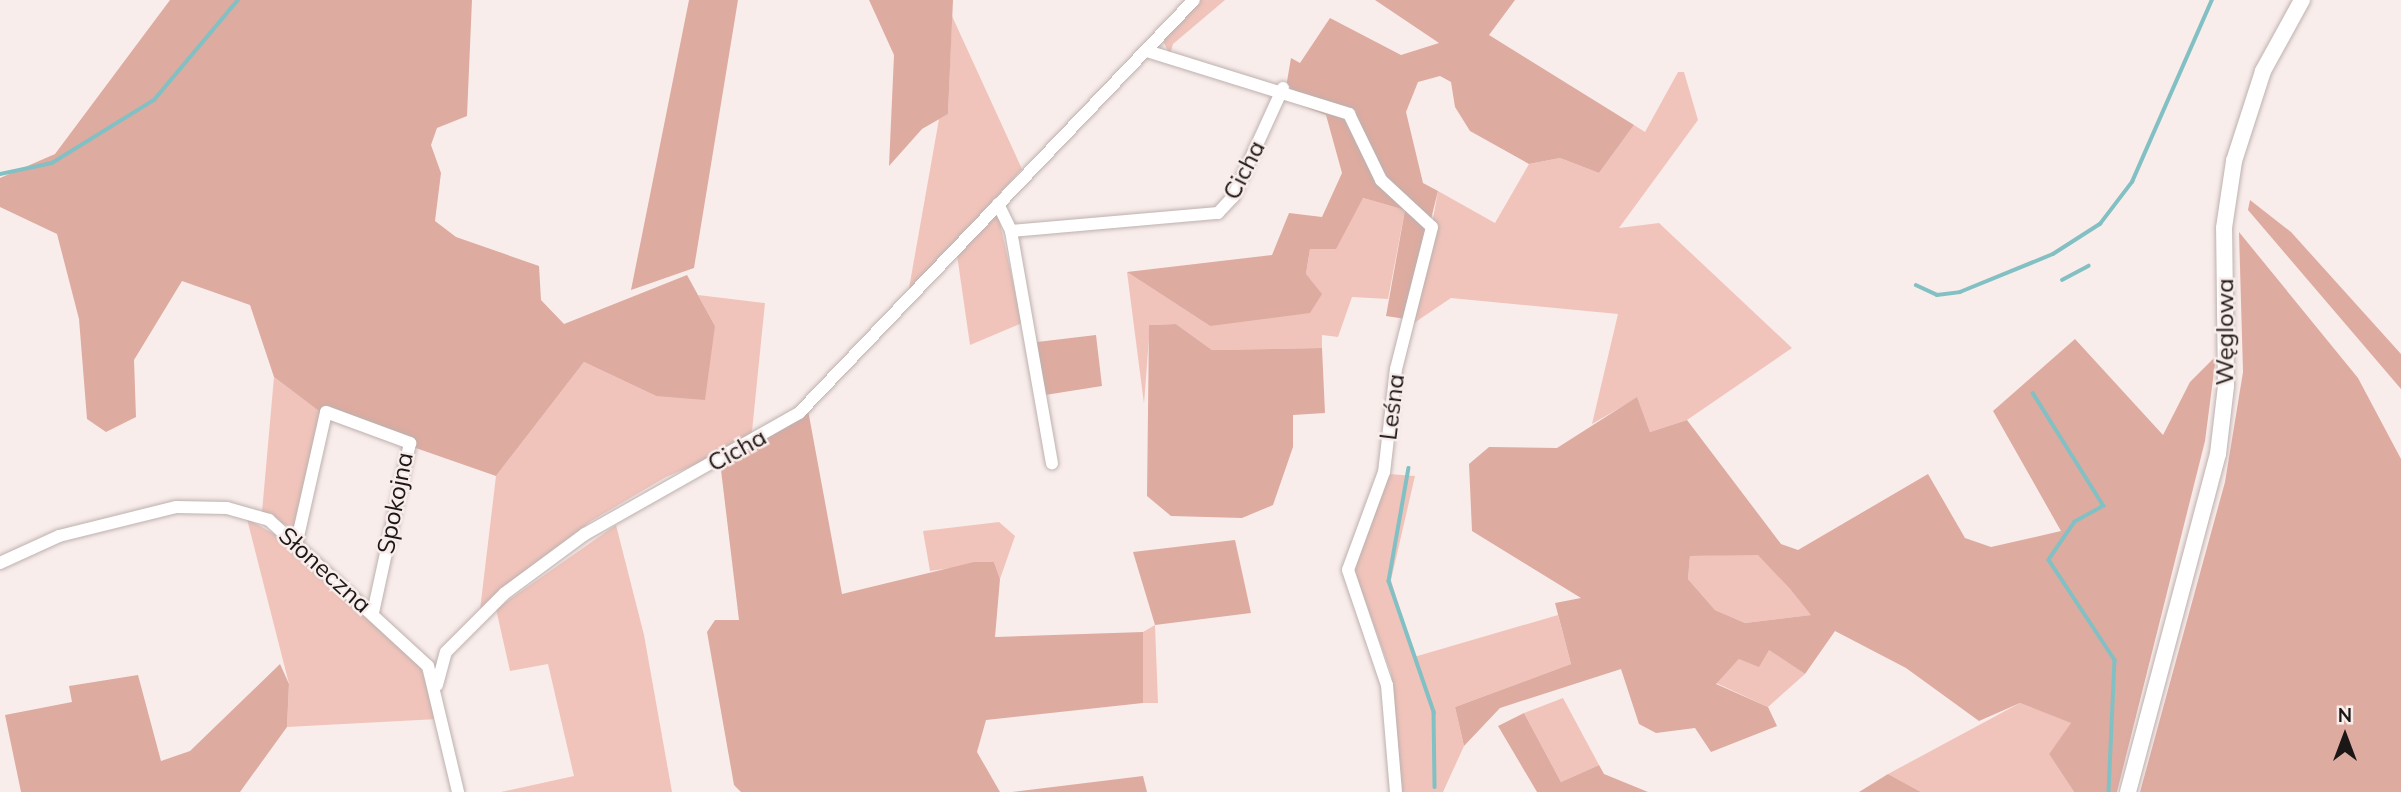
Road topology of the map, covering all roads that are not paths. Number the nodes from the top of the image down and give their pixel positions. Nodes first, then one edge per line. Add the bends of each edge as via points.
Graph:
1 (1194, 0) edge
2 (2302, 0) edge
3 (1147, 51) junction
4 (1283, 88) junction
5 (998, 204) junction
6 (1011, 231) junction
7 (1052, 463) dead end
8 (297, 541) junction
9 (0, 564) edge
10 (373, 614) junction
11 (446, 652) junction
12 (420, 656) junction
13 (437, 685) junction
14 (458, 792) edge
15 (1396, 792) edge
16 (2128, 792) edge

1 - 3 street
2 - 16 street, Węglowa via 2257,84 2235,161 2224,228 2223,426
3 - 4 street
3 - 5 street
4 - 6 street, Cicha via 1233,197 1218,213
4 - 15 street, Leśna via 1349,114 1381,180 1432,227 1391,395 1384,472 1348,570 1387,685
5 - 6 street
5 - 11 street, Cicha via 799,413 585,534 505,593
6 - 7 street
8 - 9 street, Słoneczna via 247,512 183,506 60,536
8 - 10 street, Słoneczna
8 - 10 street, Spokojna via 326,412 410,443
10 - 12 street, Słoneczna
11 - 12 street
11 - 13 street, Cicha
12 - 13 street, Słoneczna
13 - 14 street, Słoneczna

